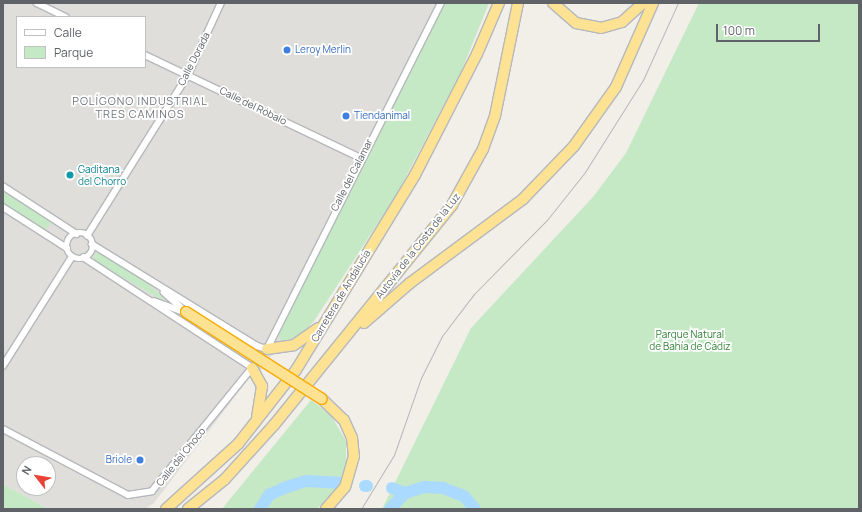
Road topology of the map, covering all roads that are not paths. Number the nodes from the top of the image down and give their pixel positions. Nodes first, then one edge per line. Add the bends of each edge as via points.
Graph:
1 (37, 3) edge
2 (221, 3) edge
3 (441, 3) edge
4 (493, 3) edge
5 (499, 3) edge
6 (518, 3) edge
7 (553, 3) edge
8 (643, 3) edge
9 (653, 3) edge
10 (64, 16) edge
11 (477, 54) junction
12 (146, 55) edge
13 (188, 75) junction
14 (361, 158) junction
15 (3, 186) edge
16 (3, 207) edge
17 (78, 234) junction
18 (87, 236) junction
19 (92, 244) junction
20 (67, 248) junction
21 (72, 256) junction
22 (84, 258) junction
23 (154, 283) junction
24 (146, 298) junction
25 (186, 312) junction
26 (324, 323) junction
27 (342, 343) junction
28 (267, 349) junction
29 (3, 366) edge
30 (252, 368) junction
31 (255, 424) junction
32 (3, 429) edge
33 (216, 486) junction
34 (166, 509) edge
35 (188, 509) edge
36 (197, 509) edge
37 (326, 509) edge

1 - 10 street
2 - 13 street, Calle Dorada
3 - 14 street, Calle del Calamar
4 - 11 highway
5 - 11 highway
6 - 27 highway, Autovía de la Costa de la Luz via 496,110 469,176 452,205
7 - 8 highway via 576,23 601,28 622,22
9 - 27 highway via 616,87 596,117 555,167 523,199 410,283
11 - 26 highway, Carretera de Andalucía via 415,175
12 - 13 street, Calle del Róbalo
13 - 14 street, Calle del Róbalo
13 - 18 street, Calle Dorada
14 - 28 street, Calle del Calamar
15 - 17 street
16 - 20 street
17 - 18 street
17 - 20 street via 71,237
18 - 19 street
19 - 22 street via 90,254
19 - 23 street
20 - 21 street
21 - 22 street
21 - 29 street
22 - 24 street
23 - 25 street
23 - 28 street
24 - 25 street
24 - 30 street
25 - 37 highway, bridge via 322,399 344,420 352,438 354,456 345,487
26 - 28 highway via 294,345
26 - 31 highway, Carretera de Andalucía via 296,370
27 - 33 highway via 274,425
30 - 31 highway via 262,386 263,394
30 - 32 street, Calle del Choco via 152,491 128,495
31 - 34 highway, Carretera de Andalucía via 213,469
33 - 35 highway
33 - 36 highway

